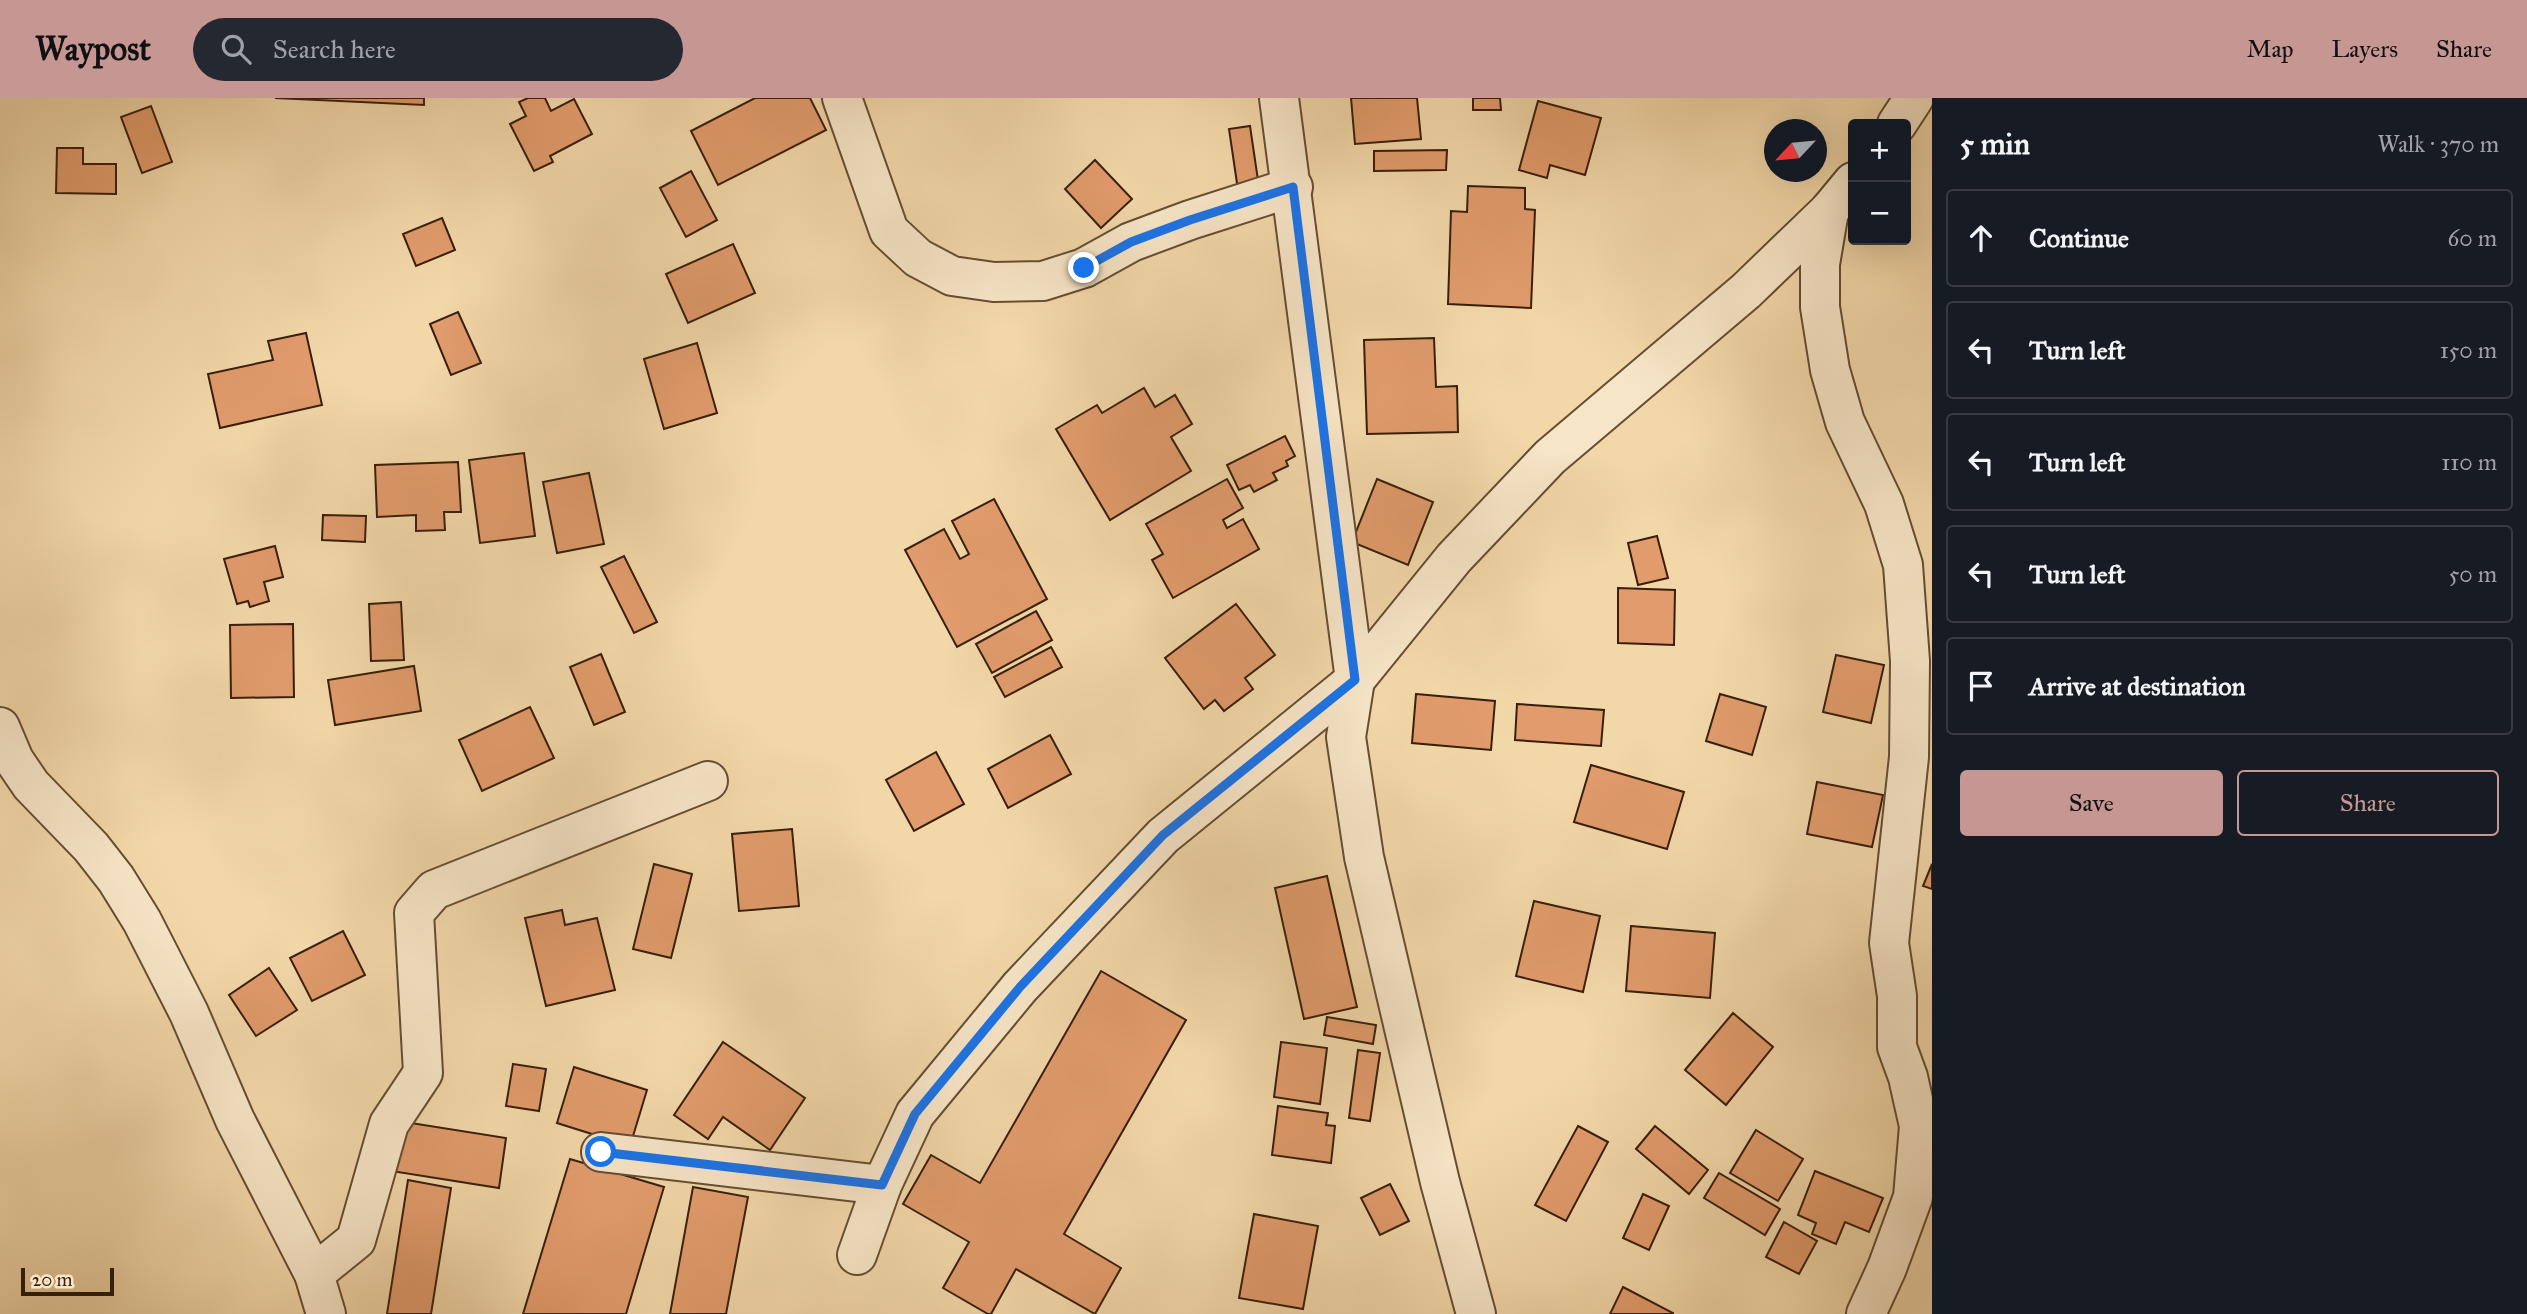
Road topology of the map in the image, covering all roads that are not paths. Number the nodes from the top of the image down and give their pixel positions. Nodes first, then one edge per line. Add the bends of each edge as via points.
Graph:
1 (842, 98) edge
2 (1279, 98) edge
3 (1913, 98) edge
4 (1932, 108) edge
5 (1900, 119) edge
6 (1293, 187) junction
7 (1848, 188) edge
8 (1829, 211) junction
9 (1917, 567) edge
10 (1355, 680) junction
11 (4, 747) edge
12 (708, 781) dead end
13 (601, 1152) dead end
14 (882, 1185) junction
15 (858, 1255) dead end
16 (314, 1274) junction
17 (326, 1314) edge
18 (1476, 1314) edge
19 (1867, 1314) edge

1 - 6 street via 889,231 918,258 952,275 994,282 1043,281 1084,268 1131,242
2 - 6 street
3 - 4 street
3 - 5 street
6 - 10 street
7 - 8 street
8 - 9 street via 1820,264 1820,307 1830,370 1844,422
8 - 10 street via 1746,291 1550,457 1454,558
9 - 19 street via 1909,757 1889,943 1897,996 1897,1047 1919,1126 1913,1197
10 - 14 street via 1163,835 1020,987 915,1114
10 - 18 street via 1346,737 1364,858
11 - 16 street via 59,816 91,847 142,921 189,1013 235,1120
12 - 16 street via 434,890 414,913 423,1073 389,1124 356,1240
13 - 14 street
14 - 15 street
16 - 17 street

